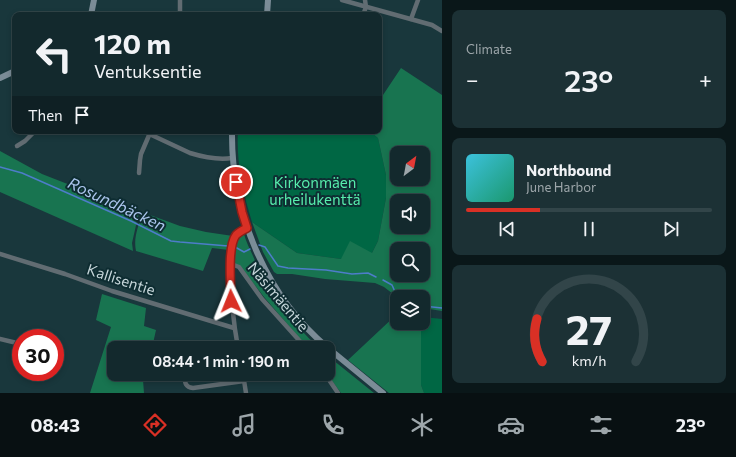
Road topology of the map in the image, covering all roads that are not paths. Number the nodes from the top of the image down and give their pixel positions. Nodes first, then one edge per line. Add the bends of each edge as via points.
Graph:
1 (94, 0) edge
2 (180, 0) edge
3 (268, 0) edge
4 (342, 0) edge
5 (365, 0) edge
6 (418, 0) edge
7 (366, 7) junction
8 (92, 12) edge
9 (180, 12) edge
10 (268, 12) edge
11 (364, 12) edge
12 (411, 19) junction
13 (442, 31) edge
14 (12, 72) edge
15 (0, 78) edge
16 (32, 134) edge
17 (149, 134) edge
18 (154, 134) edge
19 (232, 134) edge
20 (18, 146) dead end
21 (232, 158) junction
22 (139, 173) dead end
23 (247, 228) junction
24 (0, 254) edge
25 (230, 264) junction
26 (234, 328) junction
27 (0, 339) edge
28 (237, 341) edge
29 (300, 341) edge
30 (320, 341) edge
31 (12, 342) edge
32 (335, 354) edge
33 (185, 381) edge
34 (330, 381) edge
35 (244, 382) joint
36 (246, 393) edge
37 (338, 393) edge
38 (383, 393) edge

1 - 8 main road
2 - 9 street
3 - 10 main road
4 - 7 street
5 - 7 street
6 - 12 street
7 - 11 street
7 - 12 street
12 - 13 street
14 - 15 main road
16 - 20 street
17 - 22 street via 140,160
18 - 21 street via 190,153 214,158
19 - 21 main road
21 - 23 main road
23 - 25 street via 234,238
23 - 30 main road via 263,265 282,298
24 - 26 street, Kallisentie
25 - 26 street
25 - 29 street, Näsimäentie via 239,267 262,299
26 - 28 street
27 - 31 street
32 - 38 main road
33 - 35 street via 188,387 193,388
34 - 37 street
35 - 36 street

